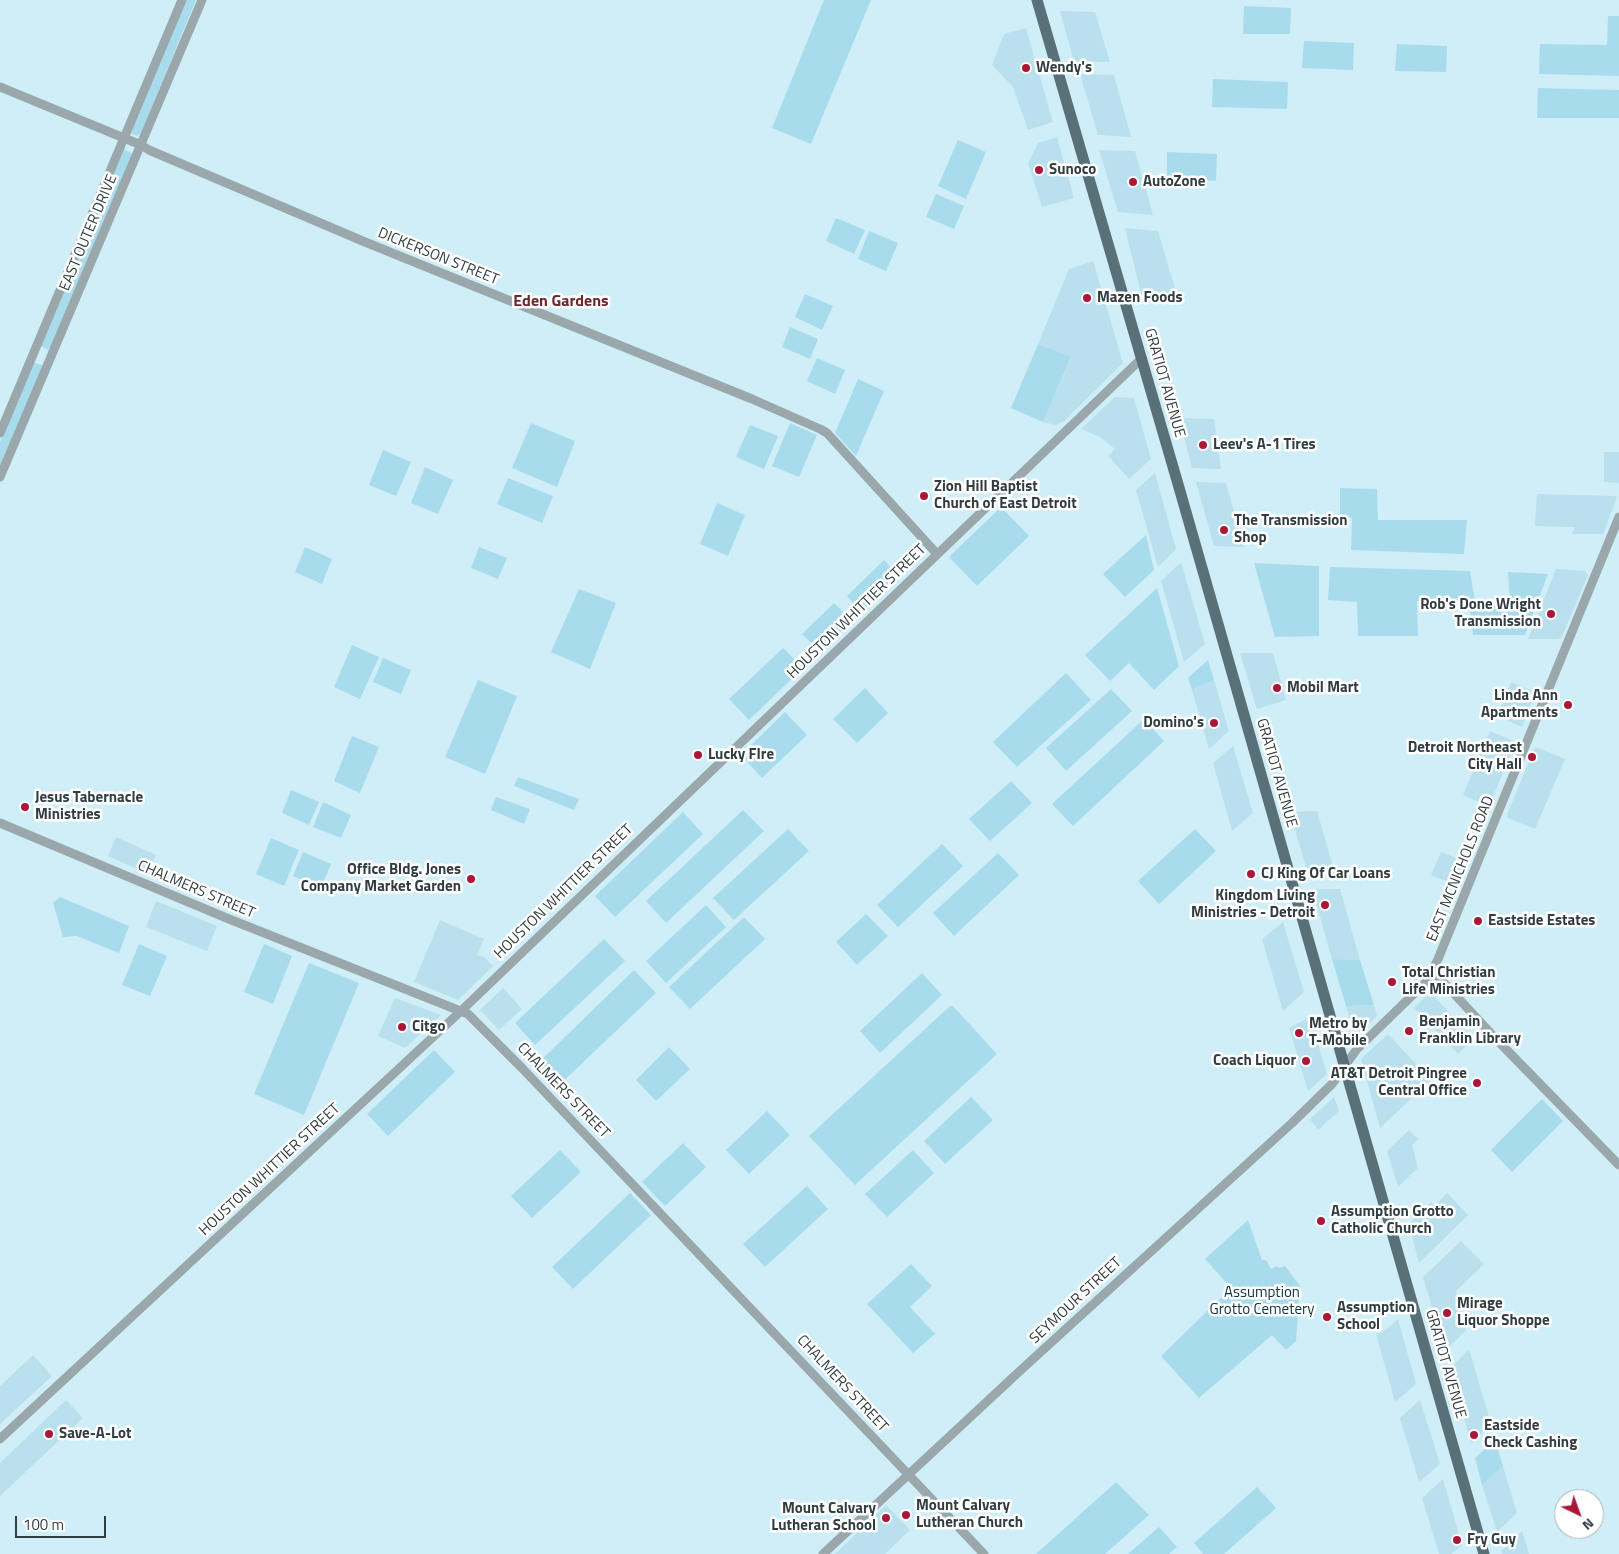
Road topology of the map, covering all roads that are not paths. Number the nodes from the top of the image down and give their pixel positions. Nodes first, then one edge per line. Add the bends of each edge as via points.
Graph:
1 (182, 0) edge
2 (202, 0) edge
3 (1037, 0) edge
4 (0, 87) edge
5 (124, 138) junction
6 (141, 145) junction
7 (1141, 359) junction
8 (0, 432) edge
9 (0, 477) edge
10 (1619, 517) edge
11 (937, 554) junction
12 (0, 823) edge
13 (1432, 970) junction
14 (461, 1011) junction
15 (1344, 1066) junction
16 (1619, 1165) edge
17 (0, 1439) edge
18 (908, 1474) junction
19 (823, 1554) edge
20 (984, 1554) edge
21 (1484, 1554) edge

1 - 5 street, EAST OUTER DRIVE
2 - 6 street, EAST OUTER DRIVE
3 - 7 main road, GRATIOT AVENUE
4 - 5 street, DICKERSON STREET
5 - 6 street, DICKERSON STREET
5 - 8 street, EAST OUTER DRIVE
6 - 9 street, EAST OUTER DRIVE
6 - 11 street, DICKERSON STREET via 365,242 820,429
7 - 11 street, HOUSTON WHITTIER STREET
7 - 15 main road, GRATIOT AVENUE
10 - 13 street, EAST MCNICHOLS ROAD
11 - 14 street, HOUSTON WHITTIER STREET
12 - 14 street, CHALMERS STREET
13 - 15 street, EAST MCNICHOLS ROAD via 1426,982 1357,1049
13 - 16 street
14 - 17 street, HOUSTON WHITTIER STREET
14 - 18 street, CHALMERS STREET via 471,1016 522,1067
15 - 18 street, SEYMOUR STREET via 1332,1084 1292,1123
15 - 21 main road, GRATIOT AVENUE
18 - 19 street, SEYMOUR STREET
18 - 20 street, CHALMERS STREET

